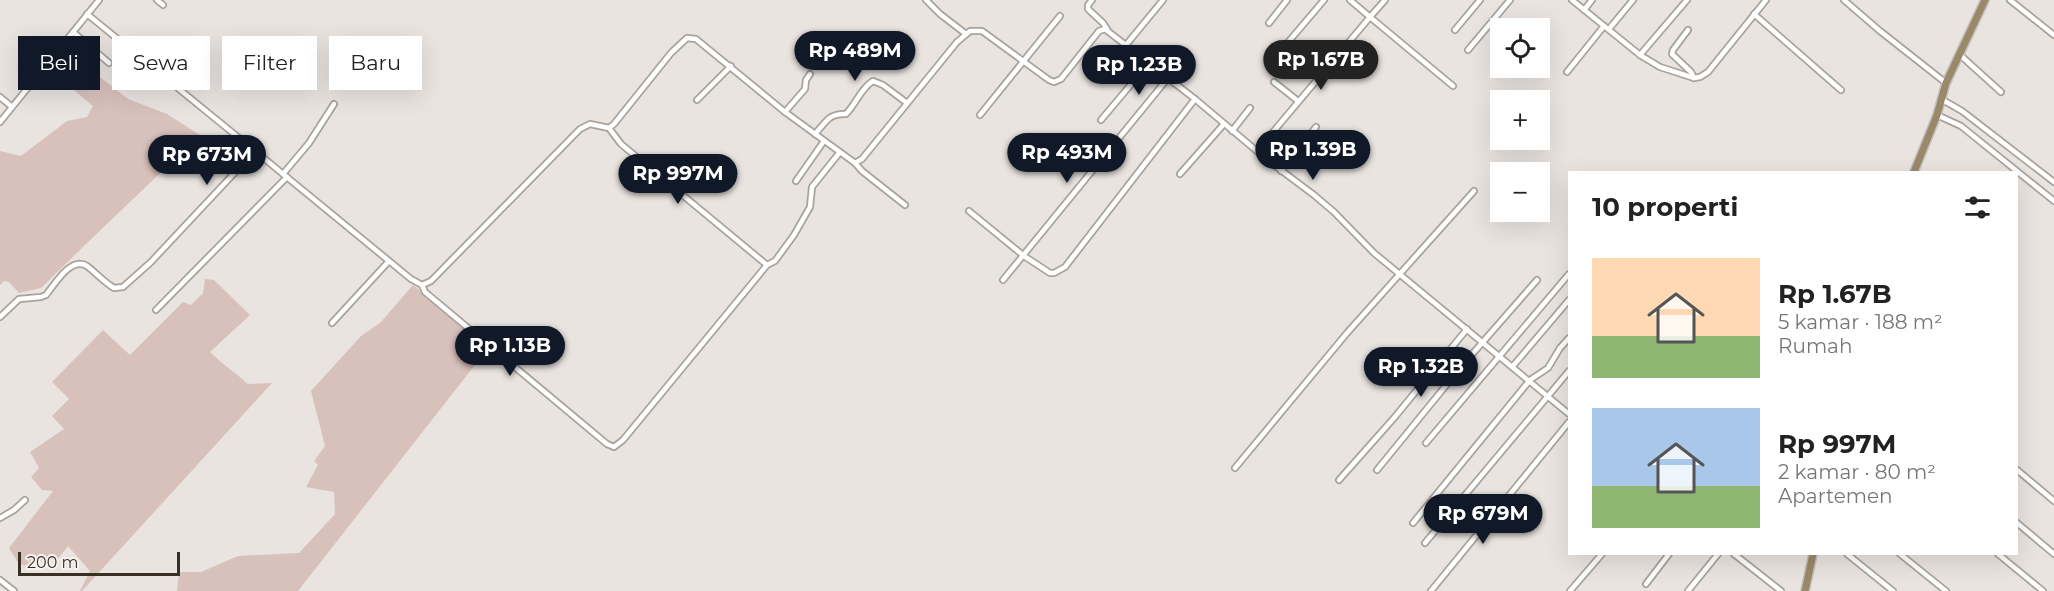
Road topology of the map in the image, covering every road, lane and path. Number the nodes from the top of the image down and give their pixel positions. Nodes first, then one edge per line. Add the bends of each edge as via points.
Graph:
1 (99, 0) edge
2 (157, 0) edge
3 (926, 0) edge
4 (1092, 0) edge
5 (1163, 0) edge
6 (1287, 0) edge
7 (1324, 0) edge
8 (1350, 0) edge
9 (1385, 0) edge
10 (1480, 0) edge
11 (1510, 0) edge
12 (1572, 0) edge
13 (1592, 0) edge
14 (1633, 0) edge
15 (1686, 0) edge
16 (1766, 0) edge
17 (1844, 0) edge
18 (1985, 0) edge
19 (2010, 0) edge
20 (163, 5) dead end
21 (1584, 9) junction
22 (87, 14) junction
23 (1755, 14) junction
24 (1060, 16) dead end
25 (1370, 17) junction
26 (1269, 23) dead end
27 (1604, 26) junction
28 (1107, 29) junction
29 (1609, 29) junction
30 (1455, 30) dead end
31 (1688, 30) dead end
32 (73, 32) junction
33 (966, 34) junction
34 (2054, 35) edge
35 (114, 36) edge
36 (1126, 45) junction
37 (1468, 50) dead end
38 (1279, 52) dead end
39 (1959, 54) junction
40 (1640, 55) junction
41 (1023, 61) junction
42 (109, 63) dead end
43 (1149, 63) junction
44 (731, 66) junction
45 (1567, 72) dead end
46 (810, 74) dead end
47 (1168, 78) junction
48 (1694, 78) junction
49 (1274, 82) dead end
50 (1946, 83) junction
51 (1453, 86) dead end
52 (181, 90) edge
53 (1841, 90) dead end
54 (2001, 92) dead end
55 (0, 96) edge
56 (1195, 99) junction
57 (1941, 99) junction
58 (697, 100) dead end
59 (1298, 101) junction
60 (907, 103) junction
61 (334, 104) dead end
62 (11, 106) junction
63 (1250, 108) dead end
64 (785, 112) junction
65 (980, 115) dead end
66 (1937, 115) junction
67 (1101, 120) dead end
68 (0, 122) edge
69 (1224, 124) junction
70 (1316, 127) dead end
71 (609, 128) junction
72 (1232, 130) junction
73 (815, 135) junction
74 (825, 141) junction
75 (255, 151) junction
76 (1257, 151) junction
77 (840, 152) junction
78 (855, 163) junction
79 (1281, 171) junction
80 (1914, 171) edge
81 (2017, 171) edge
82 (2018, 172) edge
83 (1180, 174) dead end
84 (285, 176) junction
85 (796, 181) dead end
86 (2054, 182) edge
87 (1474, 191) dead end
88 (2054, 201) edge
89 (905, 206) dead end
90 (969, 211) dead end
91 (1024, 256) junction
92 (389, 261) junction
93 (767, 265) junction
94 (1399, 273) junction
95 (1568, 275) edge
96 (1003, 280) dead end
97 (1537, 280) dead end
98 (422, 285) junction
99 (1568, 301) edge
100 (156, 310) dead end
101 (0, 317) edge
102 (332, 323) dead end
103 (1467, 329) junction
104 (1568, 339) edge
105 (1483, 341) junction
106 (1499, 356) junction
107 (1513, 366) junction
108 (1568, 372) edge
109 (1530, 380) junction
110 (1549, 396) junction
111 (1568, 413) edge
112 (1568, 423) edge
113 (1426, 442) dead end
114 (1235, 468) dead end
115 (1377, 470) dead end
116 (2018, 471) edge
117 (1339, 480) dead end
118 (25, 500) dead end
119 (2054, 501) edge
120 (0, 518) edge
121 (1413, 523) dead end
122 (2018, 524) edge
123 (1425, 543) dead end
124 (2054, 554) edge
125 (1601, 555) edge
126 (1668, 555) edge
127 (1717, 555) edge
128 (1735, 555) edge
129 (1813, 555) edge
130 (1848, 555) edge
131 (1901, 555) edge
132 (1999, 555) edge
133 (0, 580) edge
134 (1646, 584) dead end
135 (14, 591) edge
136 (1431, 591) edge
137 (1570, 591) edge
138 (1688, 591) edge
139 (1781, 591) edge
140 (1805, 591) edge
141 (1893, 591) edge
142 (1946, 591) edge
143 (2043, 591) edge

1 - 22 street
2 - 20 street
3 - 33 street
4 - 28 street via 1088,9
5 - 36 street
6 - 26 street
7 - 38 street
8 - 25 street
9 - 25 street
10 - 30 street
11 - 37 street
12 - 21 street
13 - 21 street
14 - 29 street
15 - 40 street
16 - 23 street
17 - 50 street
18 - 39 main road
19 - 34 street
21 - 27 street
22 - 32 street
22 - 35 street
23 - 48 street via 1706,74
23 - 53 street
24 - 41 street
25 - 51 street
25 - 59 street
27 - 29 street
27 - 45 street
28 - 36 street
28 - 41 street via 1099,31 1057,81 1049,80
29 - 40 street
31 - 48 street via 1672,54
32 - 42 street
32 - 62 street
33 - 41 street via 982,31
33 - 60 street
36 - 43 street
39 - 50 main road
39 - 54 street
40 - 48 street via 1666,70
41 - 65 street
43 - 47 street
43 - 67 street
44 - 58 street
44 - 64 street
44 - 71 street via 696,39 687,38
46 - 64 street via 805,89
47 - 56 street
47 - 91 street
49 - 59 street
50 - 57 main road
52 - 75 street
55 - 62 street
56 - 69 street
56 - 91 street via 1065,267 1050,273
57 - 66 main road
57 - 86 street
59 - 76 street
60 - 73 street via 873,81 846,114 831,116
60 - 78 street
61 - 84 street
62 - 68 street
63 - 72 street
64 - 73 street
66 - 80 main road
66 - 81 street via 1961,126
69 - 72 street
69 - 83 street
70 - 79 street
71 - 93 street via 621,144
71 - 98 street via 590,124 580,129 431,281
72 - 76 street
73 - 74 street
74 - 77 street
74 - 85 street
75 - 84 street
75 - 101 street via 123,287 114,288 86,266 75,264 46,295 19,299
76 - 79 street
77 - 78 street
77 - 93 street via 812,188 810,207 794,235 775,261
78 - 89 street
79 - 94 street via 1334,212
82 - 88 street
84 - 92 street
84 - 100 street
87 - 94 street
90 - 91 street
91 - 96 street
92 - 98 street
92 - 102 street
93 - 98 street via 614,447 425,292
94 - 103 street
94 - 114 street
95 - 106 street
97 - 105 street
99 - 107 street
103 - 105 street
103 - 117 street
104 - 109 street via 1548,368
105 - 106 street
105 - 115 street
106 - 107 street
106 - 113 street
107 - 109 street
108 - 110 street
109 - 110 street
109 - 121 street
110 - 111 street
110 - 123 street
112 - 136 street
116 - 119 street
118 - 120 street
122 - 124 street
125 - 137 street
126 - 134 street
127 - 138 street
128 - 139 street
129 - 140 main road
130 - 141 street
131 - 142 street
132 - 143 street
133 - 135 street

